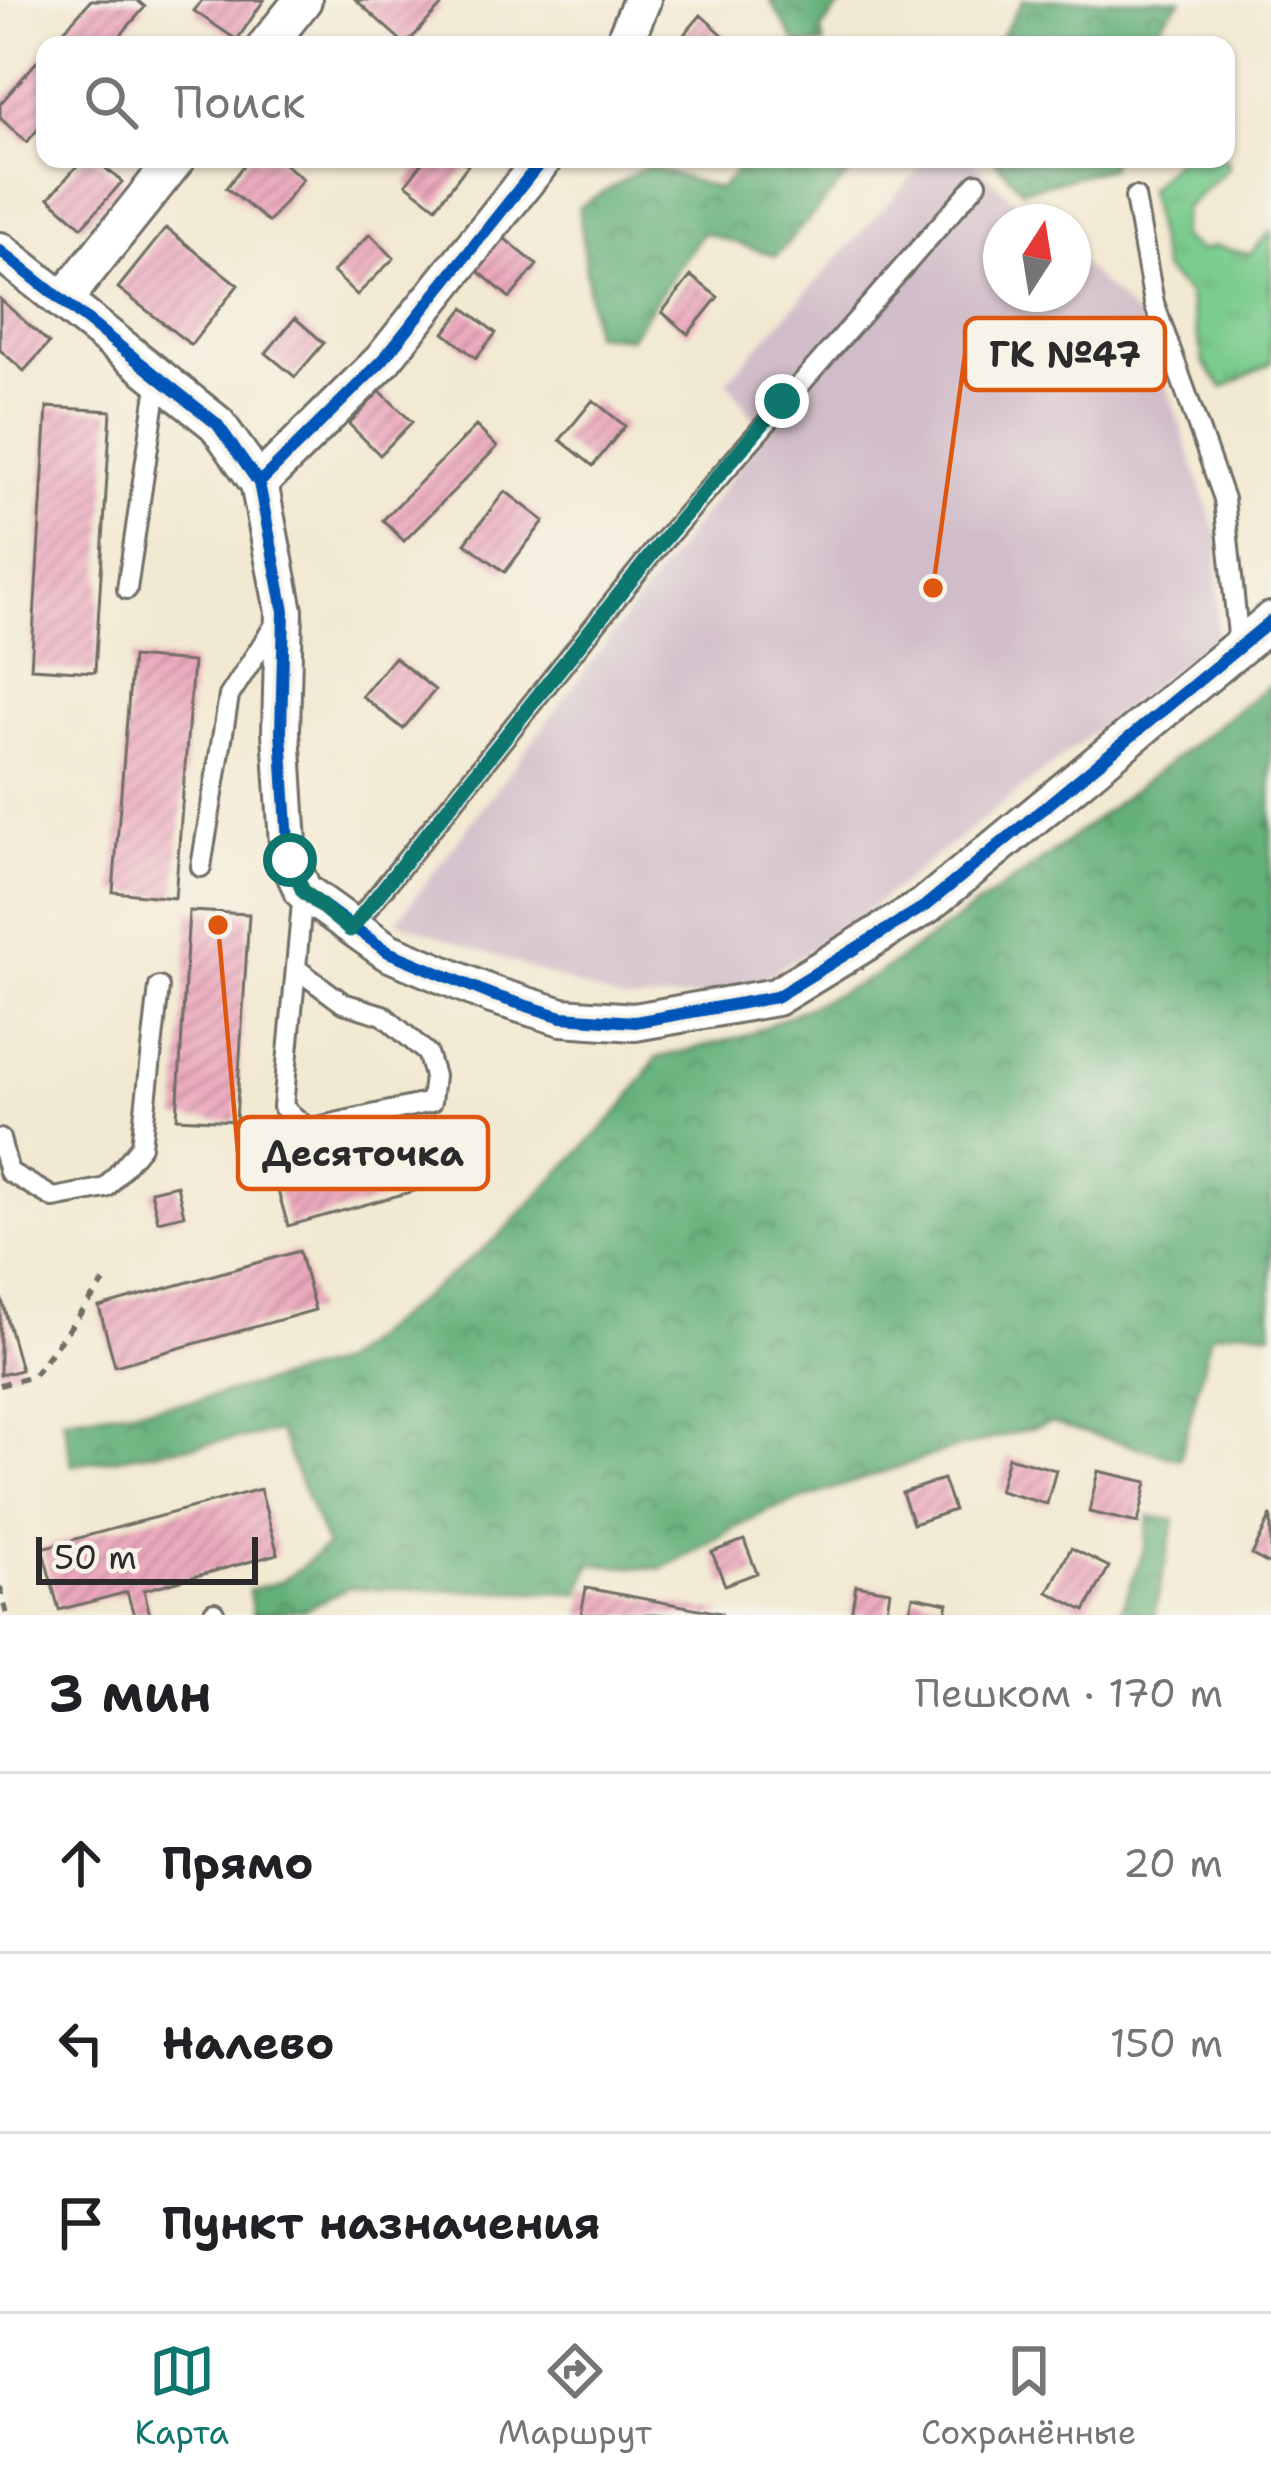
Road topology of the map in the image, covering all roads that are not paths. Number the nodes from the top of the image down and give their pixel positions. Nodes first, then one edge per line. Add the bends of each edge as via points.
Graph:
1 (303, 0) edge
2 (642, 0) edge
3 (274, 36) edge
4 (627, 36) edge
5 (169, 168) edge
6 (536, 168) edge
7 (977, 183) dead end
8 (1135, 196) dead end
9 (0, 251) edge
10 (64, 298) junction
11 (158, 380) junction
12 (259, 483) junction
13 (128, 589) dead end
14 (284, 611) junction
15 (1271, 621) edge
16 (1239, 645) junction
17 (201, 867) dead end
18 (303, 891) junction
19 (350, 930) junction
20 (297, 969) junction
21 (158, 987) dead end
22 (0, 1139) edge

1 - 3 street
2 - 4 street
5 - 10 street
6 - 12 street via 382,361
7 - 19 lane via 655,550
8 - 16 lane via 1154,303 1224,499
9 - 10 street
10 - 11 street
11 - 12 street via 217,424
11 - 13 lane
12 - 14 street
14 - 17 lane via 229,696
14 - 18 street via 286,818
15 - 16 street
16 - 19 street via 926,906 776,997 635,1022 562,1017 492,995
18 - 19 street
18 - 20 lane
20 - 20 lane via 343,1003 383,1015 428,1053 430,1102 308,1129 294,1121 283,1107
21 - 22 lane via 141,1146 106,1188 54,1198 9,1172

